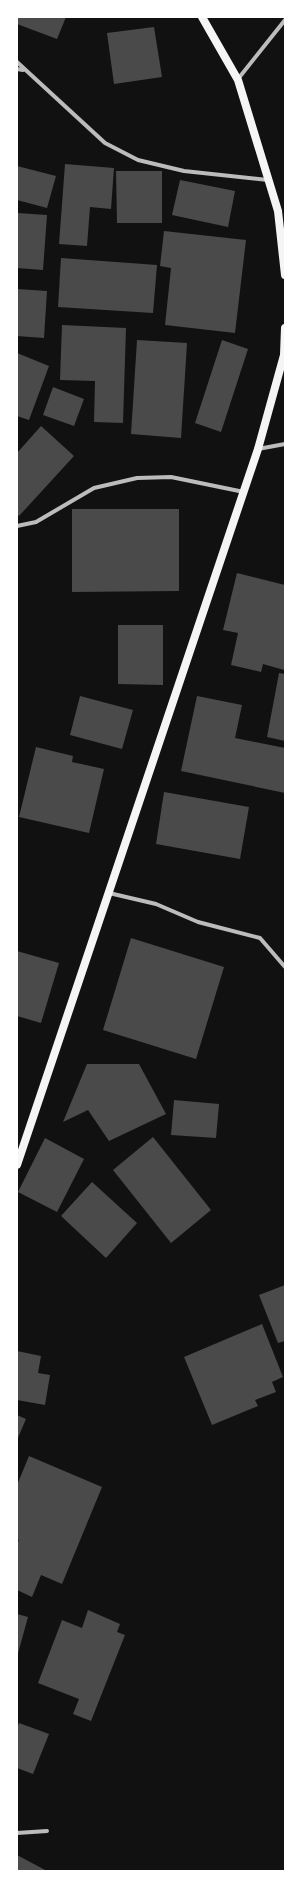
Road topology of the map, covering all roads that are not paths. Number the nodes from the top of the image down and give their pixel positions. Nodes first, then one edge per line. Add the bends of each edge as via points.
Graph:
1 (202, 17) edge
2 (285, 20) edge
3 (17, 62) edge
4 (17, 69) edge
5 (23, 70) junction
6 (238, 80) junction
7 (268, 180) junction
8 (285, 275) edge
9 (285, 328) edge
10 (285, 444) edge
11 (258, 449) junction
12 (244, 492) junction
13 (17, 526) edge
14 (109, 893) junction
15 (285, 967) edge
16 (17, 1165) edge
17 (47, 1831) dead end
18 (17, 1833) edge

1 - 6 main road
2 - 6 street
3 - 5 street
4 - 5 street
5 - 7 street via 105,144 138,160 184,171
6 - 7 main road
7 - 8 main road via 278,211
9 - 11 main road via 284,355
10 - 11 street
11 - 12 main road
12 - 13 street via 171,477 137,478 94,488 36,522
12 - 14 main road
14 - 15 street via 156,904 198,922 260,938
14 - 16 main road
17 - 18 street

